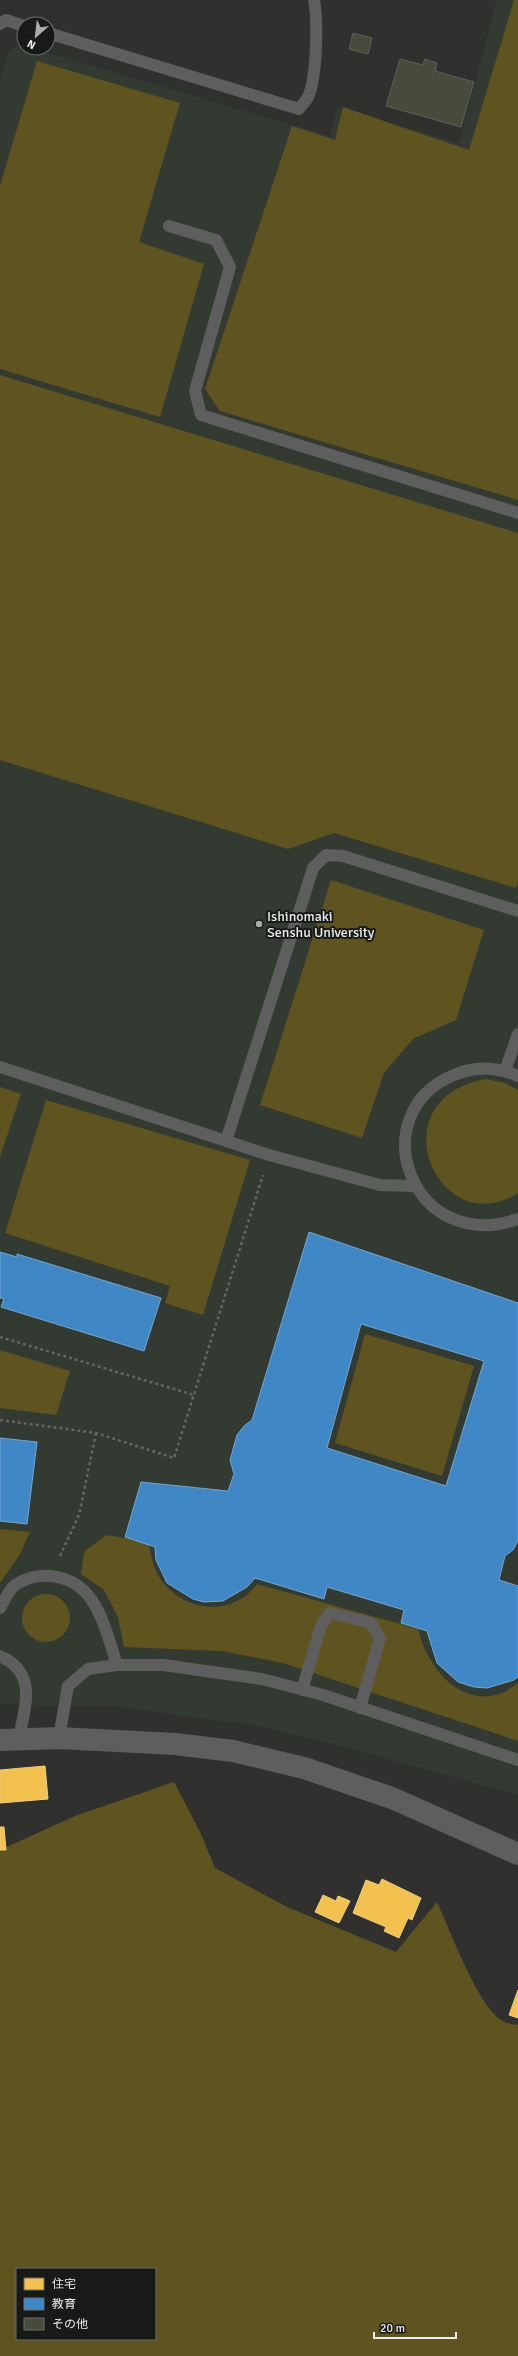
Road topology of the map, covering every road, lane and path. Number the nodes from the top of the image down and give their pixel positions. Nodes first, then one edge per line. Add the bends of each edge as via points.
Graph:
1 (314, 0) edge
2 (16, 23) edge
3 (0, 24) edge
4 (56, 35) edge
5 (169, 226) dead end
6 (518, 513) edge
7 (518, 912) edge
8 (518, 1034) edge
9 (0, 1067) edge
10 (505, 1071) junction
11 (518, 1076) edge
12 (226, 1141) junction
13 (269, 1155) junction
14 (415, 1186) junction
15 (518, 1219) edge
16 (0, 1337) edge
17 (194, 1395) junction
18 (0, 1420) edge
19 (96, 1433) junction
20 (50, 1577) junction
21 (0, 1608) edge
22 (0, 1656) edge
23 (117, 1664) junction
24 (302, 1690) junction
25 (360, 1708) junction
26 (59, 1738) junction
27 (9, 1739) edge
28 (518, 1760) edge
29 (518, 1854) edge

1 - 4 lane via 316,50 312,85 308,97 299,109
2 - 3 lane via 6,20
5 - 6 lane via 216,240 230,267 195,391 201,415
7 - 12 lane via 343,856 326,855 313,868
8 - 10 lane
9 - 12 lane
10 - 11 lane
10 - 14 lane via 486,1068 465,1070 444,1079 423,1096 411,1116 405,1137 405,1158
12 - 13 lane
13 - 14 lane via 380,1185
13 - 17 path
14 - 15 lane via 431,1206 443,1216 458,1222 486,1227
16 - 17 path
17 - 19 path via 174,1458
18 - 19 path
19 - 20 path via 79,1515
20 - 21 lane via 36,1575 14,1586
20 - 23 lane via 68,1579 91,1598
22 - 27 lane via 23,1674 28,1694
23 - 24 lane via 163,1665 207,1670 262,1679
23 - 26 lane via 88,1668 68,1686
24 - 25 lane
24 - 25 lane via 321,1626 330,1613 371,1623 380,1638
25 - 28 lane
26 - 27 street
26 - 29 street via 176,1744 219,1749 304,1768 392,1798

